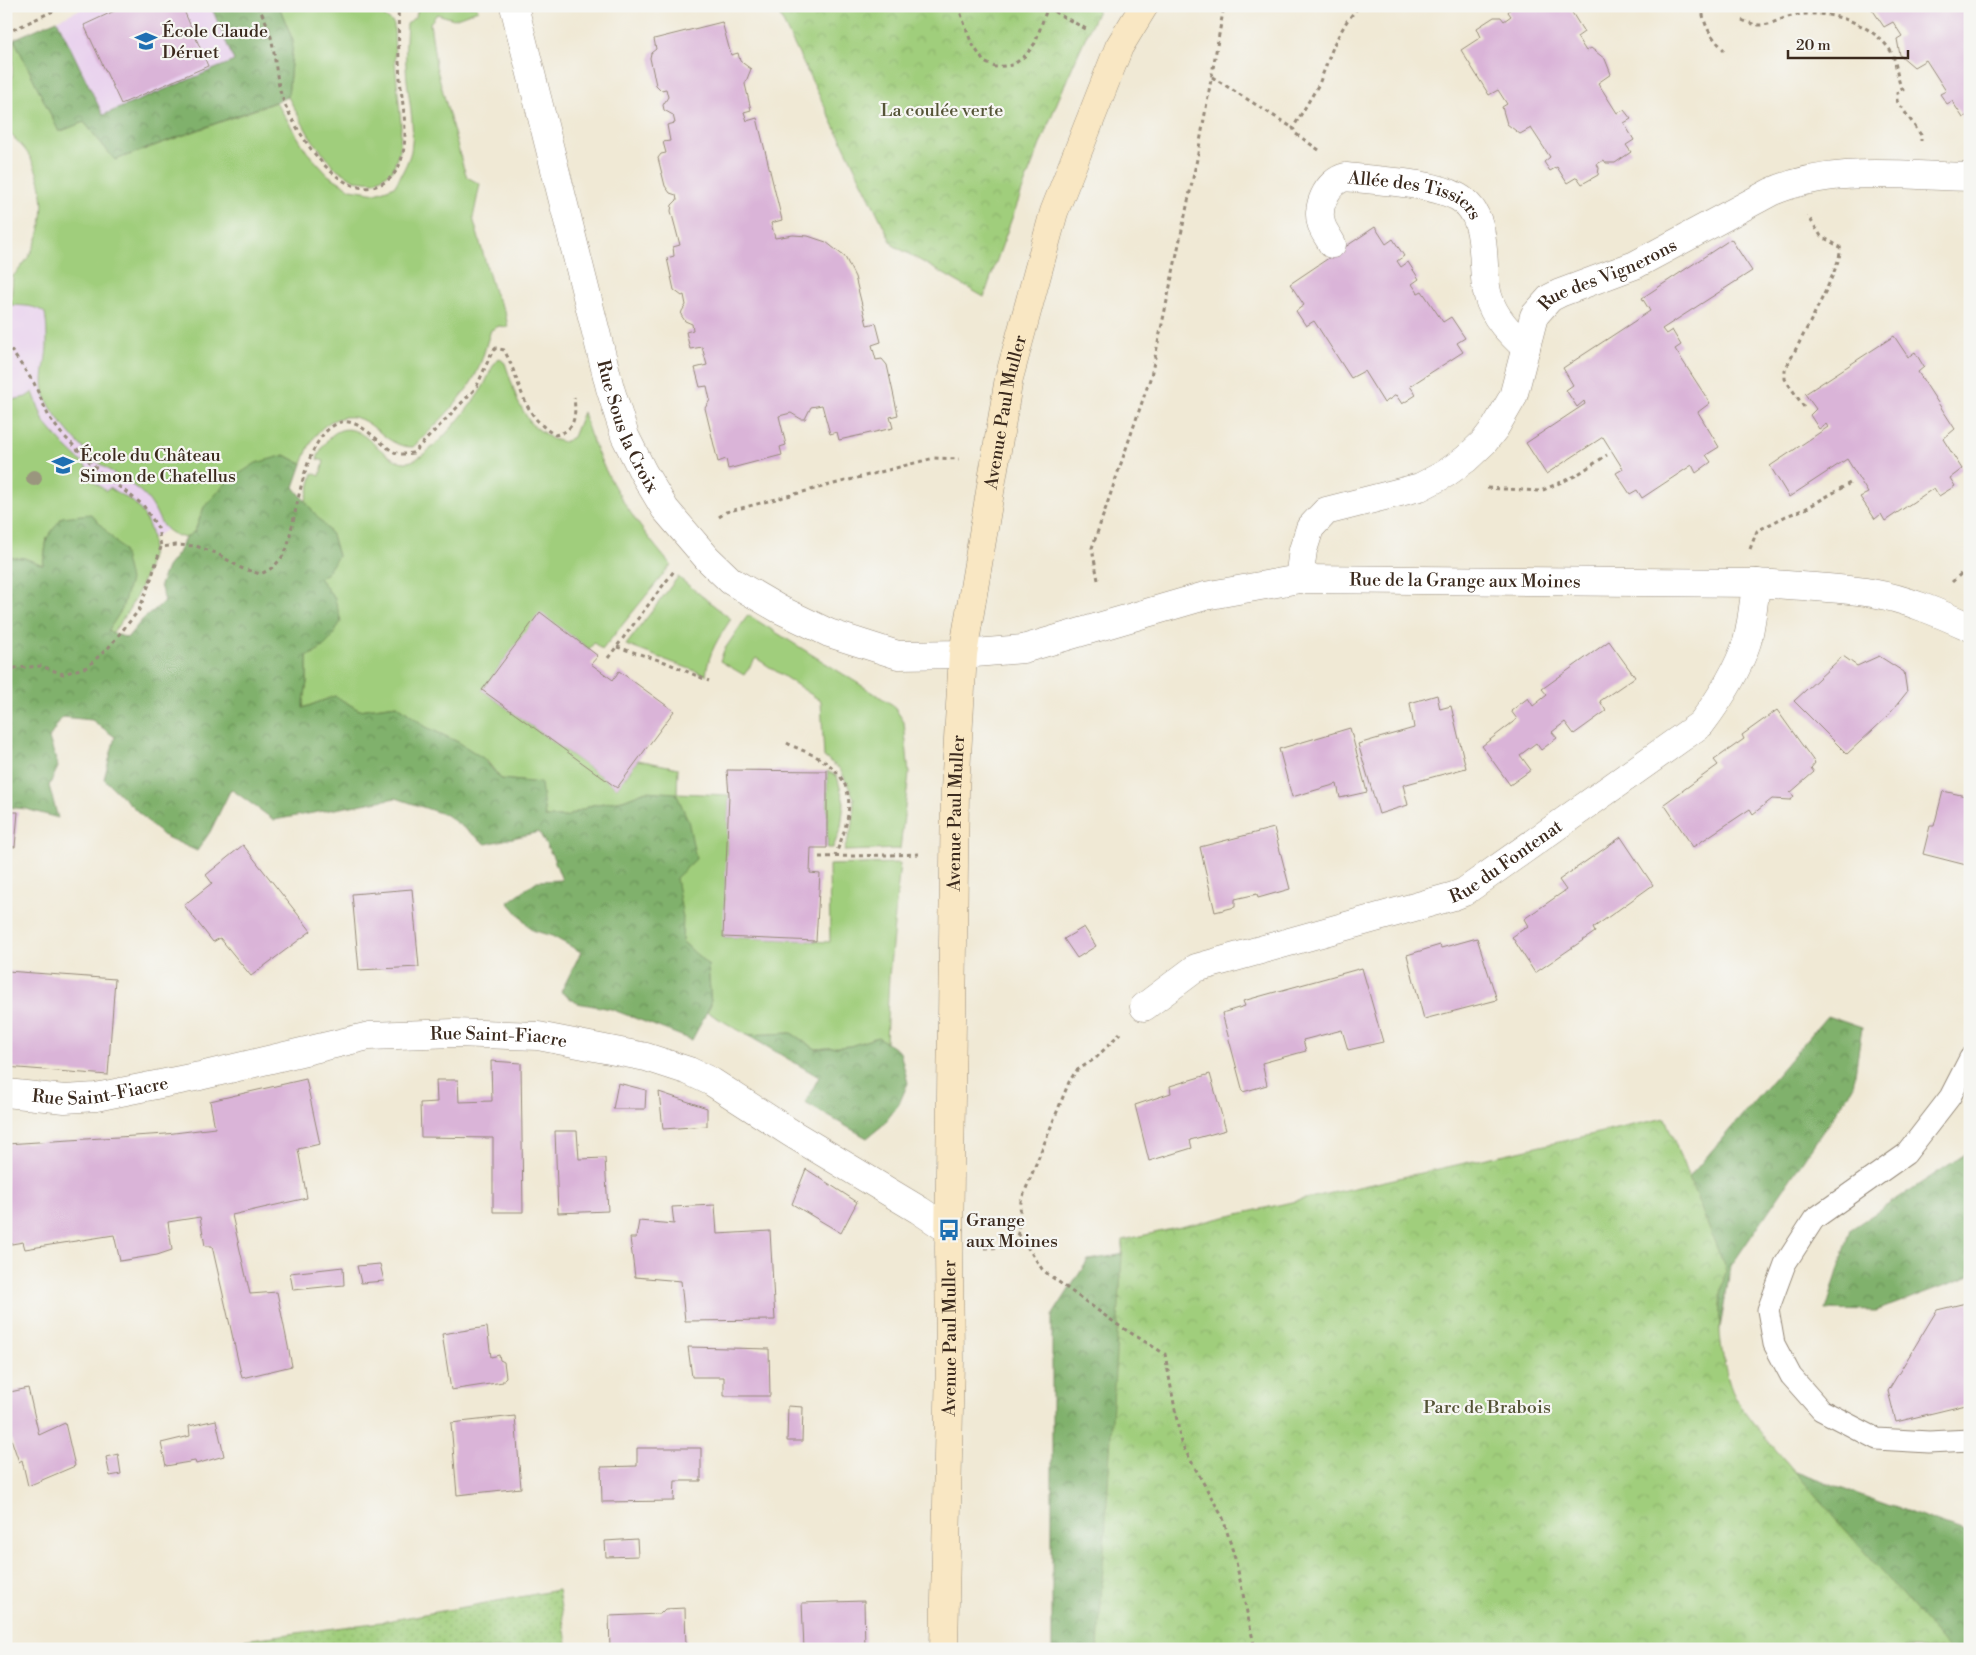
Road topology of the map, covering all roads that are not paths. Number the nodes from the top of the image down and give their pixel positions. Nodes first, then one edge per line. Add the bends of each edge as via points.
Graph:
1 (514, 6) edge
2 (1144, 6) edge
3 (1970, 177) edge
4 (1332, 244) dead end
5 (1526, 348) junction
6 (1299, 579) junction
7 (1748, 584) junction
8 (1970, 628) edge
9 (963, 654) junction
10 (1144, 1007) road end
11 (1970, 1058) edge
12 (6, 1093) edge
13 (949, 1230) junction
14 (1970, 1440) edge
15 (944, 1649) edge

1 - 9 street, Rue Sous la Croix via 625,436 665,509 731,581 779,609 829,633 898,655
2 - 9 main road, Avenue Paul Muller via 1119,47 1054,212 1008,378
3 - 5 street, Rue des Vignerons via 1841,175 1786,185 1636,265 1550,298 1534,316
4 - 5 street, Allée des Tissiers via 1322,225 1321,213 1326,192 1338,178 1407,184 1439,190 1458,198 1474,214 1479,226 1487,295 1493,311 1508,332
5 - 6 street, Rue des Vignerons via 1512,397 1484,442 1445,474 1420,487 1326,511 1310,528
6 - 7 street, Rue de la Grange aux Moines
6 - 9 street, Rue de la Grange aux Moines via 1205,596 1023,649
7 - 8 street, Rue de la Grange aux Moines via 1872,594 1924,608
7 - 10 street, Rue du Fontenat via 1747,640 1718,702 1701,724 1464,892 1196,968
9 - 13 main road, Avenue Paul Muller via 957,729
11 - 14 lane via 1950,1098 1906,1154 1814,1219 1785,1264 1768,1310 1774,1344 1790,1376 1821,1410 1877,1439
12 - 13 street, Rue Saint-Fiacre via 65,1099 96,1097 369,1036 455,1033 538,1036 646,1057 696,1074
13 - 15 main road, Avenue Paul Muller via 950,1370

